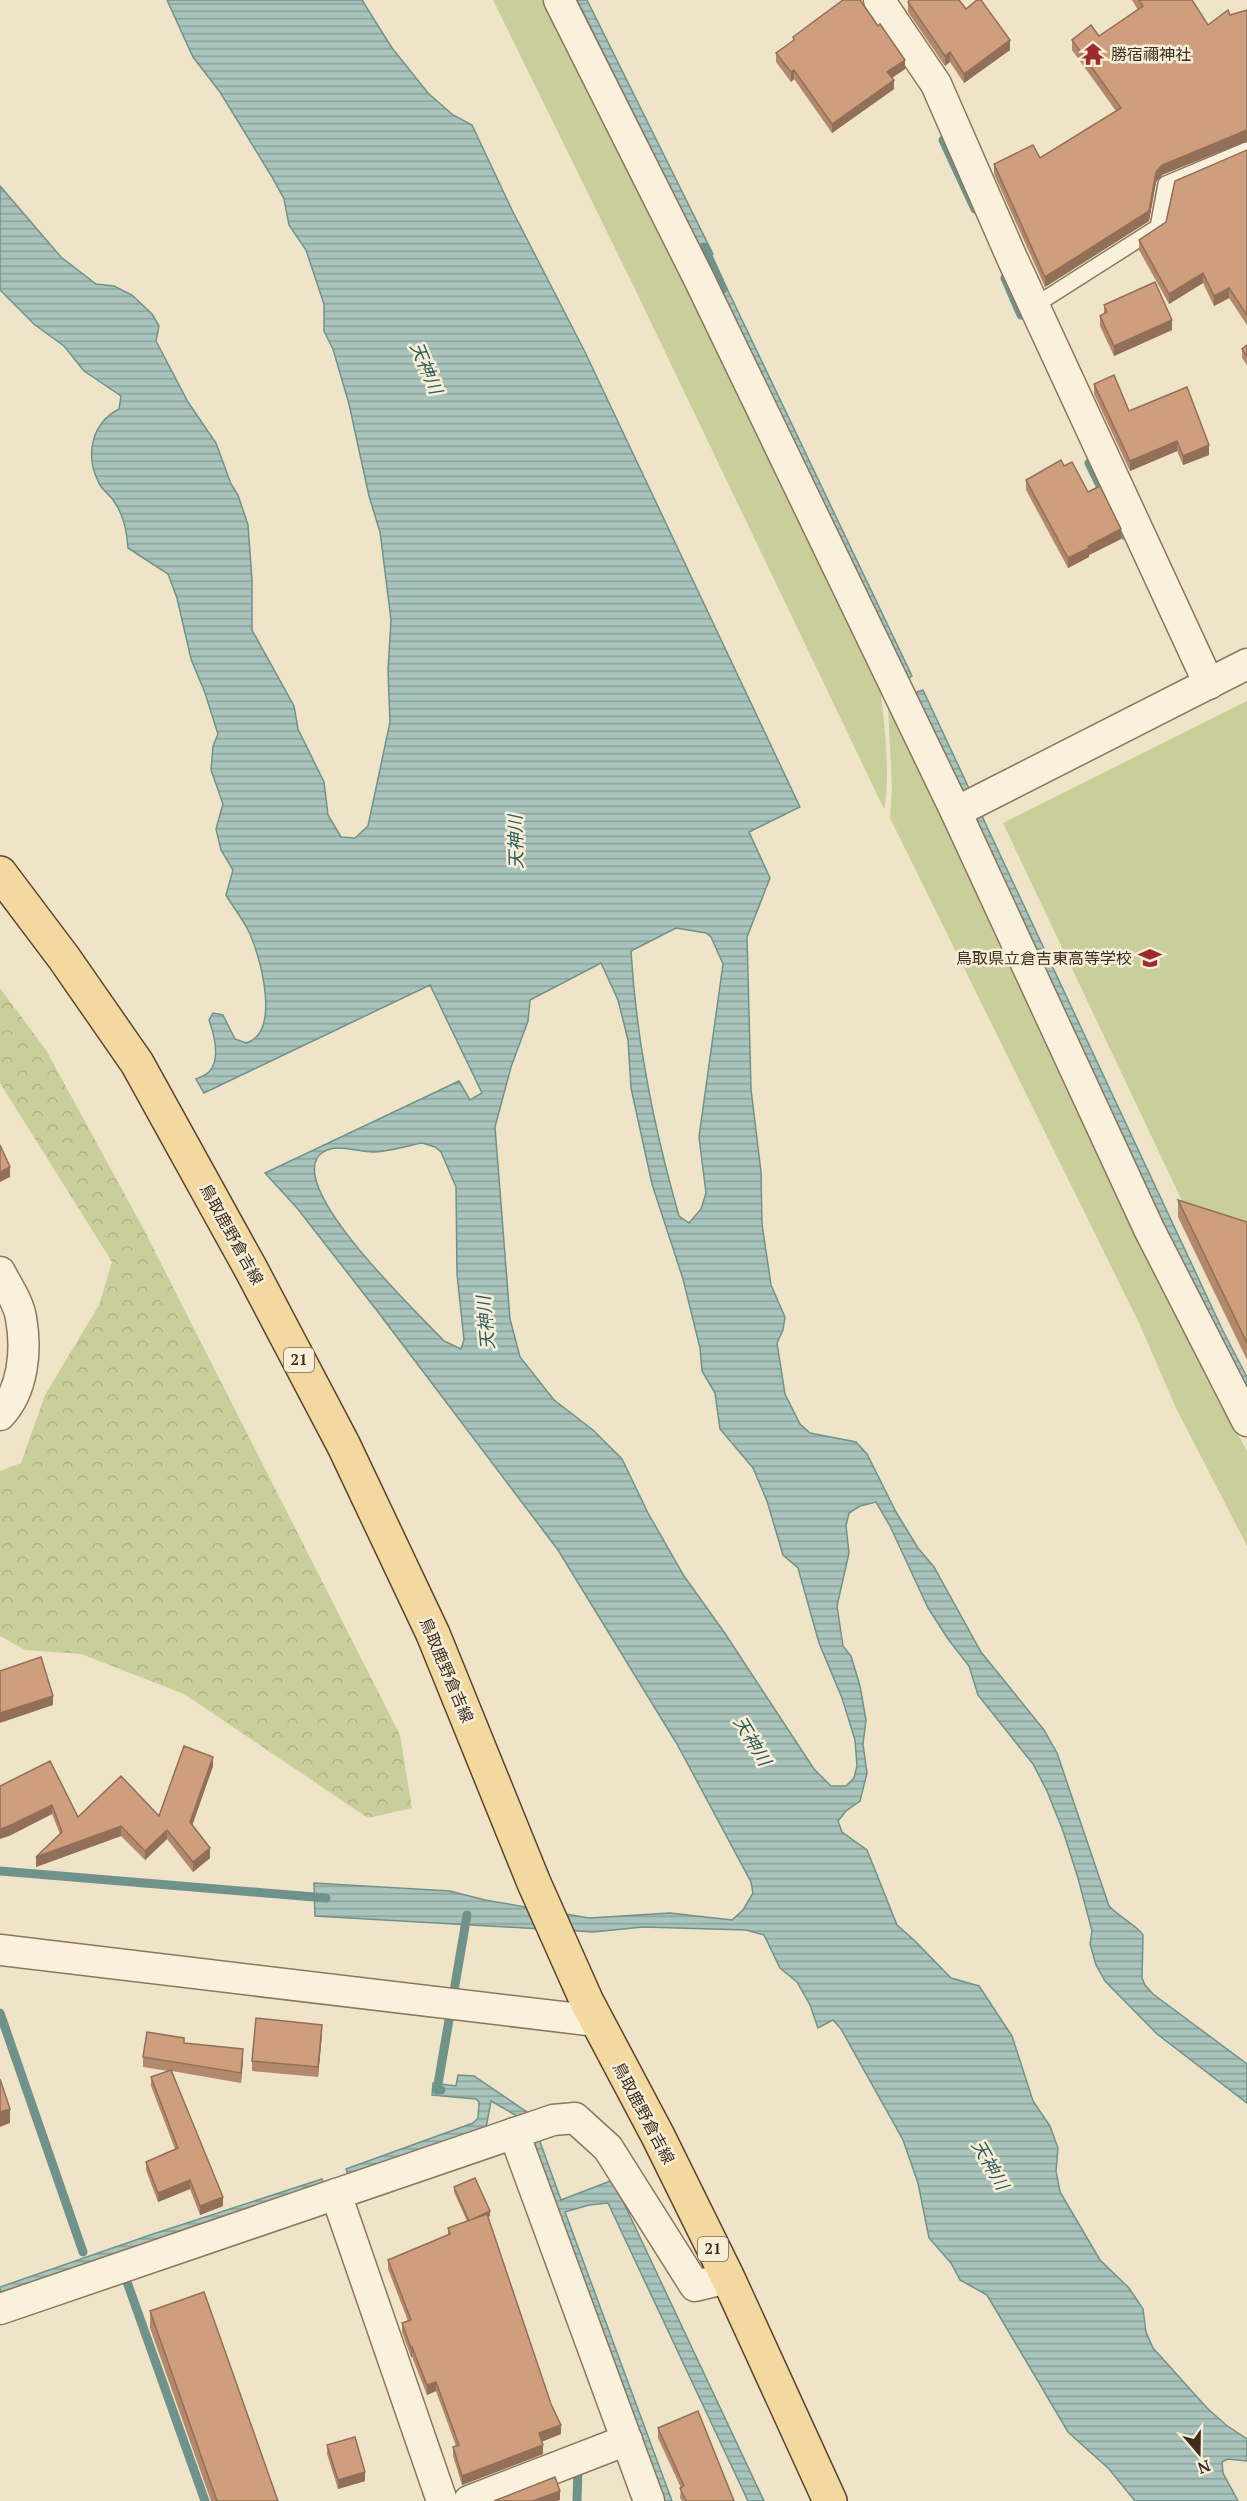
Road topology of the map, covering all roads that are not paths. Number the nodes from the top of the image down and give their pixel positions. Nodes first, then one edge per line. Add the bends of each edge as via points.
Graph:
1 (559, 0) edge
2 (888, 3) edge
3 (1247, 150) edge
4 (1034, 306) junction
5 (1247, 664) edge
6 (1209, 684) junction
7 (956, 812) junction
8 (0, 873) edge
9 (0, 1272) edge
10 (0, 1415) edge
11 (1247, 1421) edge
12 (0, 1950) edge
13 (591, 2012) junction
14 (514, 2133) junction
15 (336, 2194) junction
16 (728, 2278) junction
17 (0, 2309) edge
18 (627, 2440) junction
19 (442, 2501) edge
20 (469, 2501) edge
21 (650, 2501) edge
22 (830, 2501) edge

1 - 7 street via 699,279
2 - 4 street via 936,84
3 - 4 lane via 1166,184 1158,227
4 - 6 street
5 - 6 street
6 - 7 street
7 - 11 street via 1149,1229
8 - 13 main road, 鳥取鹿野倉吉線 / 21 via 137,1063 344,1446 433,1634
9 - 10 street via 21,1317 23,1365 9,1405
12 - 13 street
13 - 16 main road, 鳥取鹿野倉吉線 / 21
14 - 15 street
14 - 16 street via 553,2120 575,2118 608,2148 695,2286
14 - 18 street
15 - 17 street
15 - 19 street
16 - 22 main road, 鳥取鹿野倉吉線 / 21
18 - 20 street
18 - 21 street

